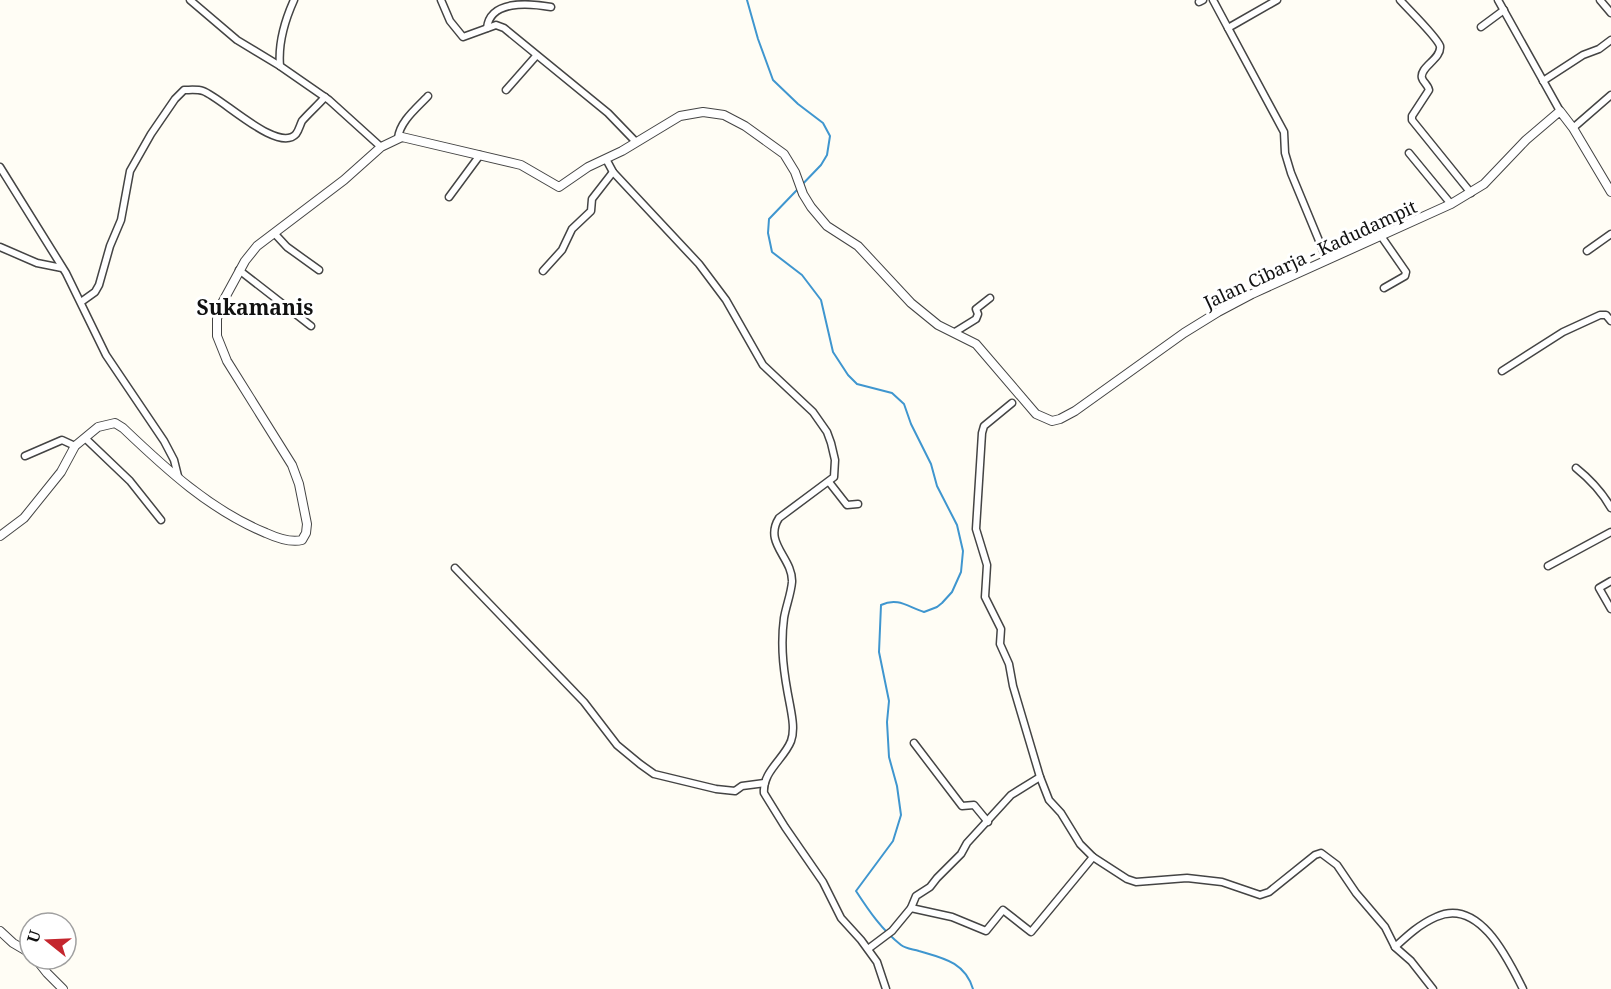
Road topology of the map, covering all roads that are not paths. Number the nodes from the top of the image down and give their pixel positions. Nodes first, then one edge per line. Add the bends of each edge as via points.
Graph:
1 (190, 0) edge
2 (294, 0) edge
3 (441, 0) edge
4 (1213, 0) edge
5 (1277, 0) edge
6 (1400, 0) edge
7 (1498, 0) edge
8 (1600, 0) edge
9 (550, 7) dead end
10 (1504, 10) junction
11 (1611, 13) edge
12 (1481, 27) dead end
13 (487, 28) junction
14 (1228, 28) junction
15 (1611, 40) edge
16 (536, 56) junction
17 (280, 66) junction
18 (1543, 81) junction
19 (506, 90) dead end
20 (1611, 95) edge
21 (428, 96) dead end
22 (325, 97) junction
23 (1560, 111) junction
24 (1573, 128) junction
25 (398, 138) junction
26 (636, 142) junction
27 (381, 147) junction
28 (1409, 153) dead end
29 (480, 154) junction
30 (606, 159) junction
31 (0, 167) edge
32 (613, 172) junction
33 (1611, 192) edge
34 (1471, 193) junction
35 (449, 197) dead end
36 (1451, 204) junction
37 (275, 234) junction
38 (1611, 234) edge
39 (1381, 236) junction
40 (0, 247) edge
41 (1587, 251) dead end
42 (1327, 260) junction
43 (62, 268) junction
44 (239, 270) junction
45 (319, 270) dead end
46 (543, 271) dead end
47 (1384, 288) dead end
48 (990, 298) dead end
49 (81, 302) junction
50 (1611, 321) edge
51 (311, 326) dead end
52 (955, 333) junction
53 (1502, 371) dead end
54 (1012, 403) dead end
55 (84, 438) junction
56 (75, 446) junction
57 (25, 456) dead end
58 (1576, 468) dead end
59 (178, 476) junction
60 (829, 482) junction
61 (858, 504) dead end
62 (1611, 508) edge
63 (161, 520) dead end
64 (1611, 532) edge
65 (0, 536) edge
66 (1548, 566) dead end
67 (455, 568) dead end
68 (1611, 581) edge
69 (1611, 609) edge
70 (914, 743) dead end
71 (1040, 777) junction
72 (765, 783) junction
73 (988, 822) junction
74 (1093, 857) junction
75 (911, 908) junction
76 (0, 931) edge
77 (18, 945) edge
78 (1395, 947) junction
79 (868, 949) junction
80 (45, 971) edge
81 (63, 989) edge
82 (886, 989) edge
83 (1433, 989) edge
84 (1523, 989) edge

1 - 17 street via 237,40
2 - 17 street via 286,18
3 - 13 street via 463,37
4 - 14 street
5 - 14 street
6 - 34 street via 1440,48 1422,73 1429,90 1412,120
7 - 10 street
8 - 11 street
9 - 13 street via 517,1 504,5 492,13
10 - 12 street
10 - 18 street
13 - 16 street via 504,28
14 - 42 street via 1284,132 1289,167
15 - 18 street
16 - 19 street
16 - 26 street via 608,113
17 - 22 street
18 - 23 street
20 - 24 street
21 - 25 street via 408,118
22 - 27 street
22 - 49 street via 300,123 297,134 289,138 254,125 201,90 184,90 151,134 130,171 121,220 99,285
23 - 24 street
23 - 34 street, Jalan Cibarja - Kadudampit
24 - 33 street
25 - 27 street
25 - 29 street, Jalan Cibarja - Kadudampit
26 - 30 street, Jalan Cibarja - Kadudampit
26 - 52 street, Jalan Cibarja - Kadudampit via 690,113 714,112 745,126 784,154 810,207 827,226 858,246 911,303
27 - 37 street
28 - 36 street
29 - 30 street, Jalan Cibarja - Kadudampit via 520,165 559,187
29 - 35 street
30 - 32 street
31 - 43 street
32 - 46 street via 592,199 591,211 572,229 567,243
32 - 60 street via 699,264 726,300 763,365 813,412 827,432 836,473
34 - 36 street, Jalan Cibarja - Kadudampit
36 - 39 street, Jalan Cibarja - Kadudampit
37 - 44 street via 257,246
37 - 45 street
38 - 41 street
39 - 42 street, Jalan Cibarja - Kadudampit
39 - 47 street via 1406,272
40 - 43 street via 37,264
42 - 52 street, Jalan Cibarja - Kadudampit via 1218,312 1075,411 1052,421 1026,404 976,344
43 - 49 street
44 - 51 street
44 - 59 street via 221,305 217,336 227,361 292,465 304,507 306,533 302,540 287,541 249,526 231,517
48 - 52 street via 976,309 976,319
49 - 59 street via 106,355 174,460
50 - 53 street via 1600,315 1563,332
54 - 71 street via 984,426 976,529 987,565 985,597 1001,629 1000,644
55 - 56 street
55 - 59 street via 98,427 116,423
55 - 63 street via 130,481
56 - 57 street via 62,440
56 - 65 street via 61,472 24,518
58 - 62 street via 1597,487
60 - 61 street via 847,505
60 - 72 street via 775,525 776,542 792,578 782,645 793,718 791,741
64 - 66 street
67 - 72 street via 584,702 617,745 654,774 735,791 742,786
68 - 69 street via 1599,588
70 - 73 street via 962,806 974,805
71 - 73 street via 1011,795
71 - 74 street via 1049,800
72 - 79 street via 764,794 774,811 824,882 841,918
73 - 75 street via 930,887 916,896
74 - 75 street via 1031,932 1003,910 986,931 952,917
74 - 78 street via 1136,882 1187,878 1222,882 1260,895 1320,852 1337,865 1385,927
75 - 79 street via 892,932
76 - 77 street
78 - 83 street
78 - 84 street via 1437,916 1460,913 1478,921 1502,949
79 - 82 street via 880,968
80 - 81 street

